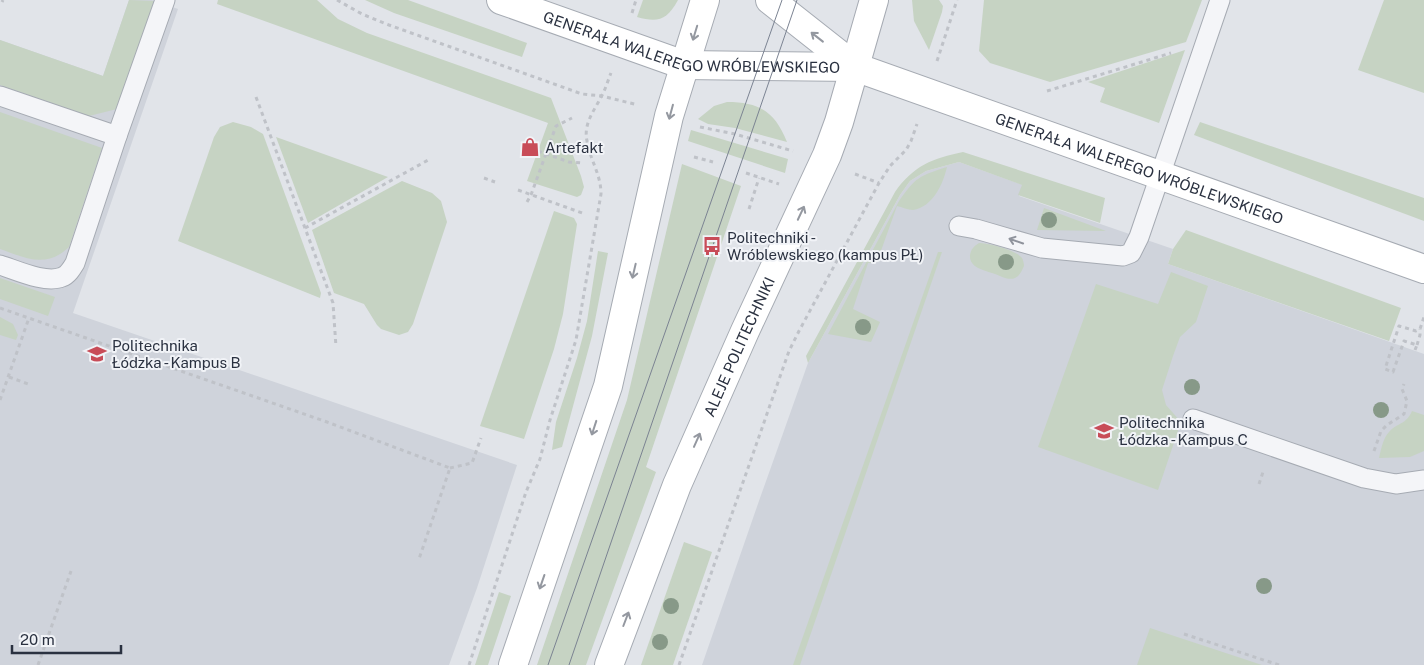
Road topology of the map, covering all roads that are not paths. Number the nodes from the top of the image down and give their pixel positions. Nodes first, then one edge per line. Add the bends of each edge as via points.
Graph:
1 (165, 0) edge
2 (500, 0) edge
3 (705, 0) edge
4 (770, 0) edge
5 (874, 0) edge
6 (1220, 0) edge
7 (684, 66) junction
8 (855, 68) junction
9 (0, 96) edge
10 (117, 136) junction
11 (1159, 176) junction
12 (959, 226) dead end
13 (0, 265) edge
14 (1424, 270) edge
15 (1194, 419) dead end
16 (1424, 480) edge
17 (513, 665) edge
18 (609, 665) edge

1 - 10 lane
2 - 7 main road, GENERAŁA WALEREGO WRÓBLEWSKIEGO
3 -> 7 main road
8 -> 4 main road, GENERAŁA WALEREGO WRÓBLEWSKIEGO
5 - 8 main road, ALEJE POLITECHNIKI
6 - 11 lane
7 - 8 main road, GENERAŁA WALEREGO WRÓBLEWSKIEGO
7 -> 17 main road via 669,116 608,386
8 - 11 main road, GENERAŁA WALEREGO WRÓBLEWSKIEGO
18 -> 8 main road, ALEJE POLITECHNIKI via 677,485 827,155
9 - 10 lane
10 - 13 lane via 75,263 68,272 62,278 50,279
11 -> 12 lane via 1139,237 1131,253 1123,256 1042,248
11 - 14 main road, GENERAŁA WALEREGO WRÓBLEWSKIEGO
15 - 16 lane via 1364,478 1396,484

